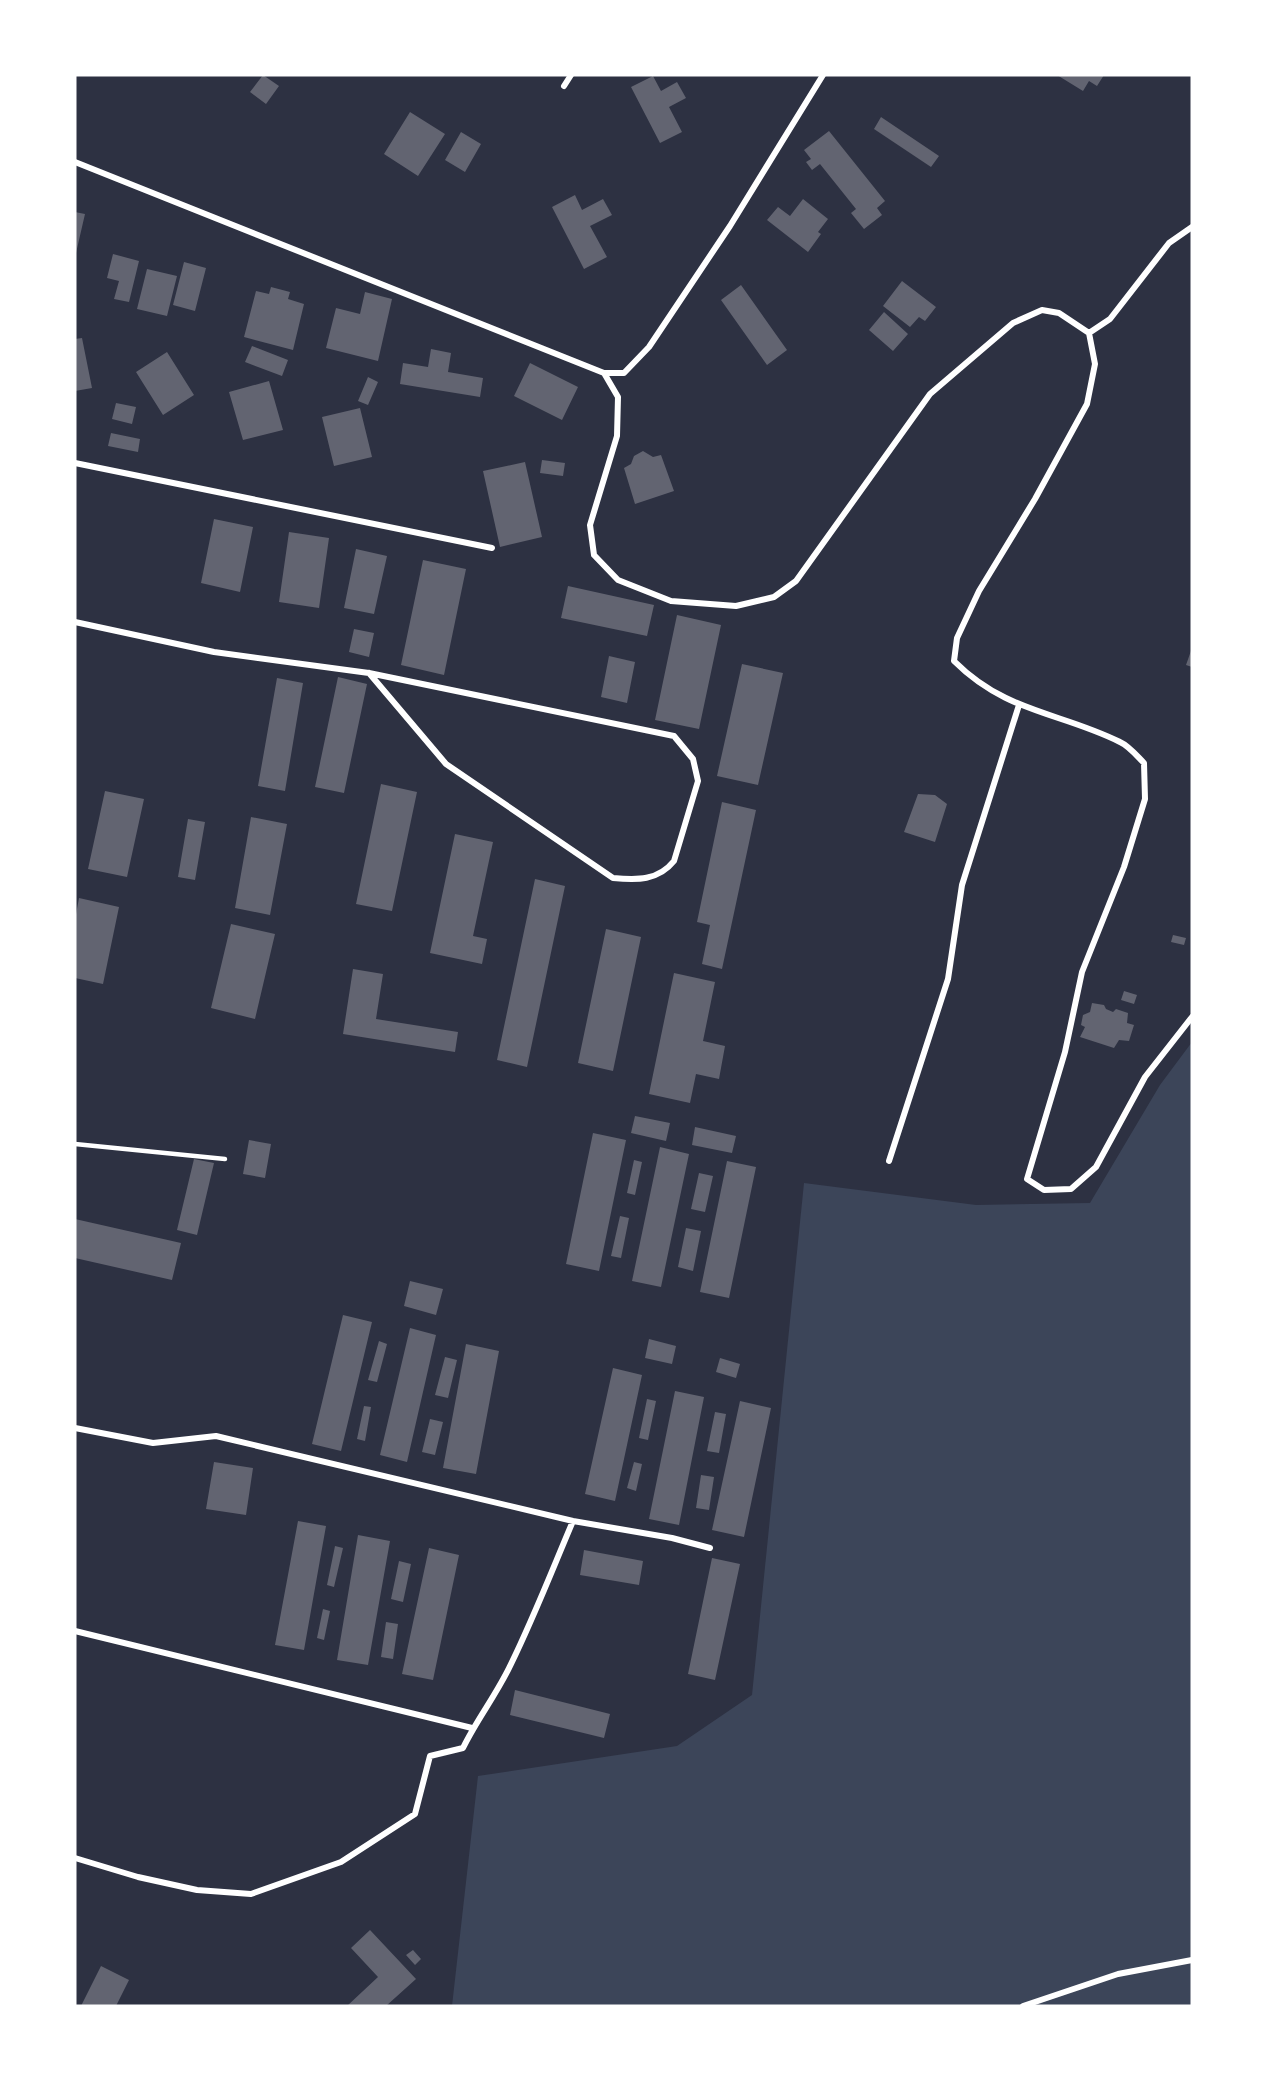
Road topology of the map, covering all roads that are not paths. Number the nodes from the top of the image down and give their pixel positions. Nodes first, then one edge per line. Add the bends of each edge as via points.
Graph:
1 (571, 75) edge
2 (823, 75) edge
3 (564, 86) dead end
4 (75, 162) edge
5 (1192, 227) edge
6 (1089, 333) junction
7 (604, 373) junction
8 (75, 463) edge
9 (492, 548) dead end
10 (75, 622) edge
11 (369, 673) junction
12 (1019, 705) junction
13 (1192, 1017) edge
14 (75, 1144) edge
15 (225, 1159) dead end
16 (889, 1161) dead end
17 (75, 1428) edge
18 (573, 1521) junction
19 (710, 1548) dead end
20 (75, 1631) edge
21 (472, 1728) junction
22 (75, 1858) edge
23 (1192, 1960) edge
24 (1023, 2006) edge

1 - 3 street
2 - 7 street via 730,226 649,347 624,373
4 - 7 street
5 - 6 street via 1169,243 1110,320
6 - 7 street via 1059,313 1042,310 1012,323 930,394 796,580 774,597 736,606 671,601 618,580 594,555 590,525 617,435 618,397
6 - 12 street via 1095,364 1087,404 979,591 957,638 954,661 975,682
8 - 9 street
10 - 11 street via 214,652
11 - 11 street via 674,736 693,759 699,781 674,861 665,872 642,880 613,878 446,764
12 - 13 street via 1122,742 1144,763 1145,799 1124,867 1082,972 1065,1052 1028,1179 1044,1190 1071,1190 1096,1167 1145,1077
12 - 16 street via 962,885 948,979
14 - 15 lane
17 - 18 street via 153,1443 216,1436
18 - 19 street
18 - 21 street via 511,1665 485,1713
20 - 21 street
21 - 22 street via 463,1748 430,1756 415,1814 341,1862 251,1894 197,1890
23 - 24 street via 1118,1974

